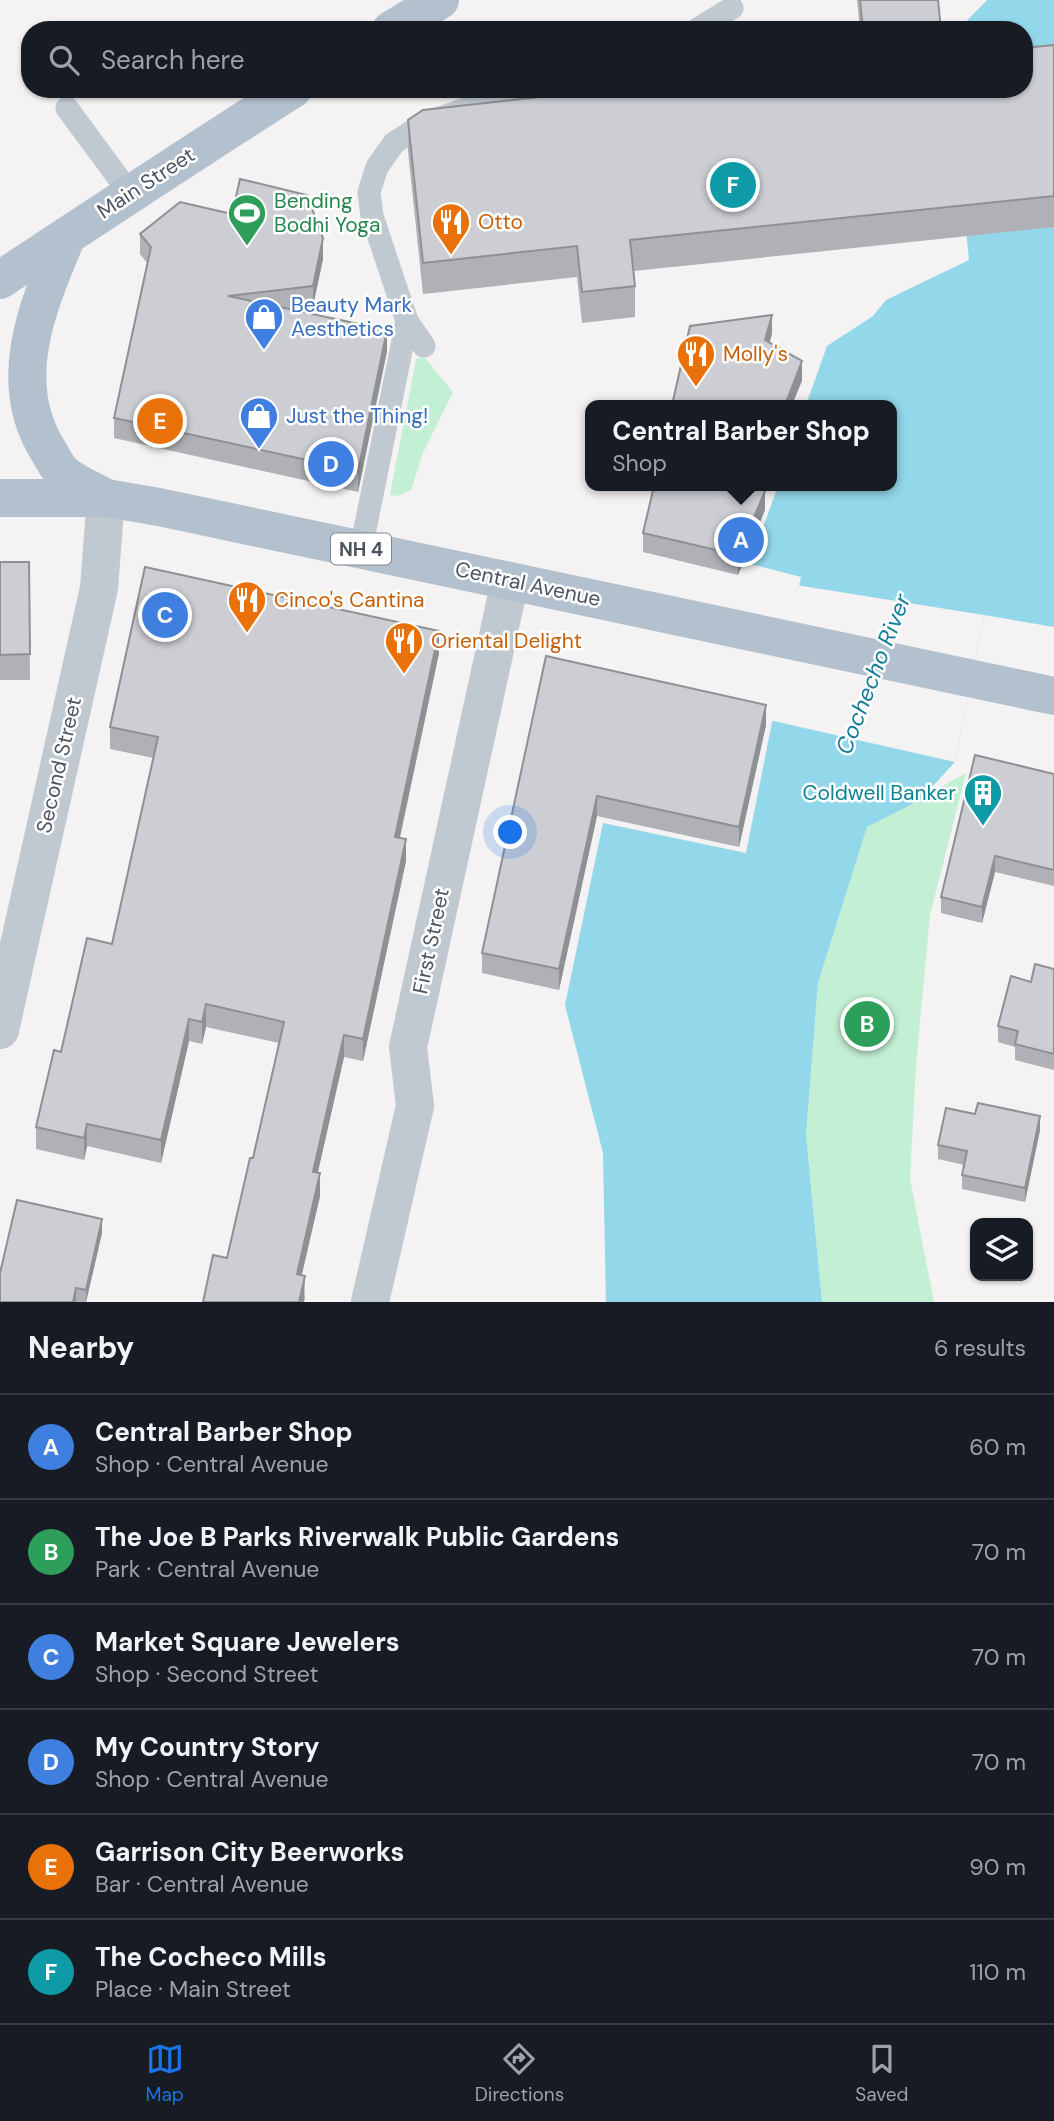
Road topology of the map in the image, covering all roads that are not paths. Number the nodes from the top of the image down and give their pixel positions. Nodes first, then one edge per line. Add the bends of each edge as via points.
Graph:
1 (440, 0) edge
2 (732, 8) dead end
3 (406, 21) edge
4 (711, 21) edge
5 (279, 98) edge
6 (496, 98) edge
7 (68, 107) dead end
8 (131, 195) junction
9 (67, 236) junction
10 (0, 280) edge
11 (407, 321) junction
12 (424, 346) dead end
13 (0, 498) edge
14 (106, 498) junction
15 (362, 549) junction
16 (510, 581) junction
17 (1054, 696) edge
18 (0, 1030) edge
19 (370, 1302) edge

1 - 3 main road
2 - 4 lane
5 - 8 main road, Main Street
6 - 11 lane via 423,124 394,143 377,167 369,192 372,216
7 - 8 lane
8 - 9 main road, Main Street
9 - 10 main road, Main Street
9 - 14 main road via 36,321 26,393 38,436 62,473
11 - 12 lane
11 - 15 lane
13 - 14 main road, Central Avenue / NH 4
14 - 15 main road, Central Avenue / NH 4
14 - 18 street, Second Street via 99,587
15 - 16 main road, Central Avenue / NH 4
16 - 17 main road, Central Avenue / NH 4
16 - 19 street, First Street via 408,1047 415,1106

